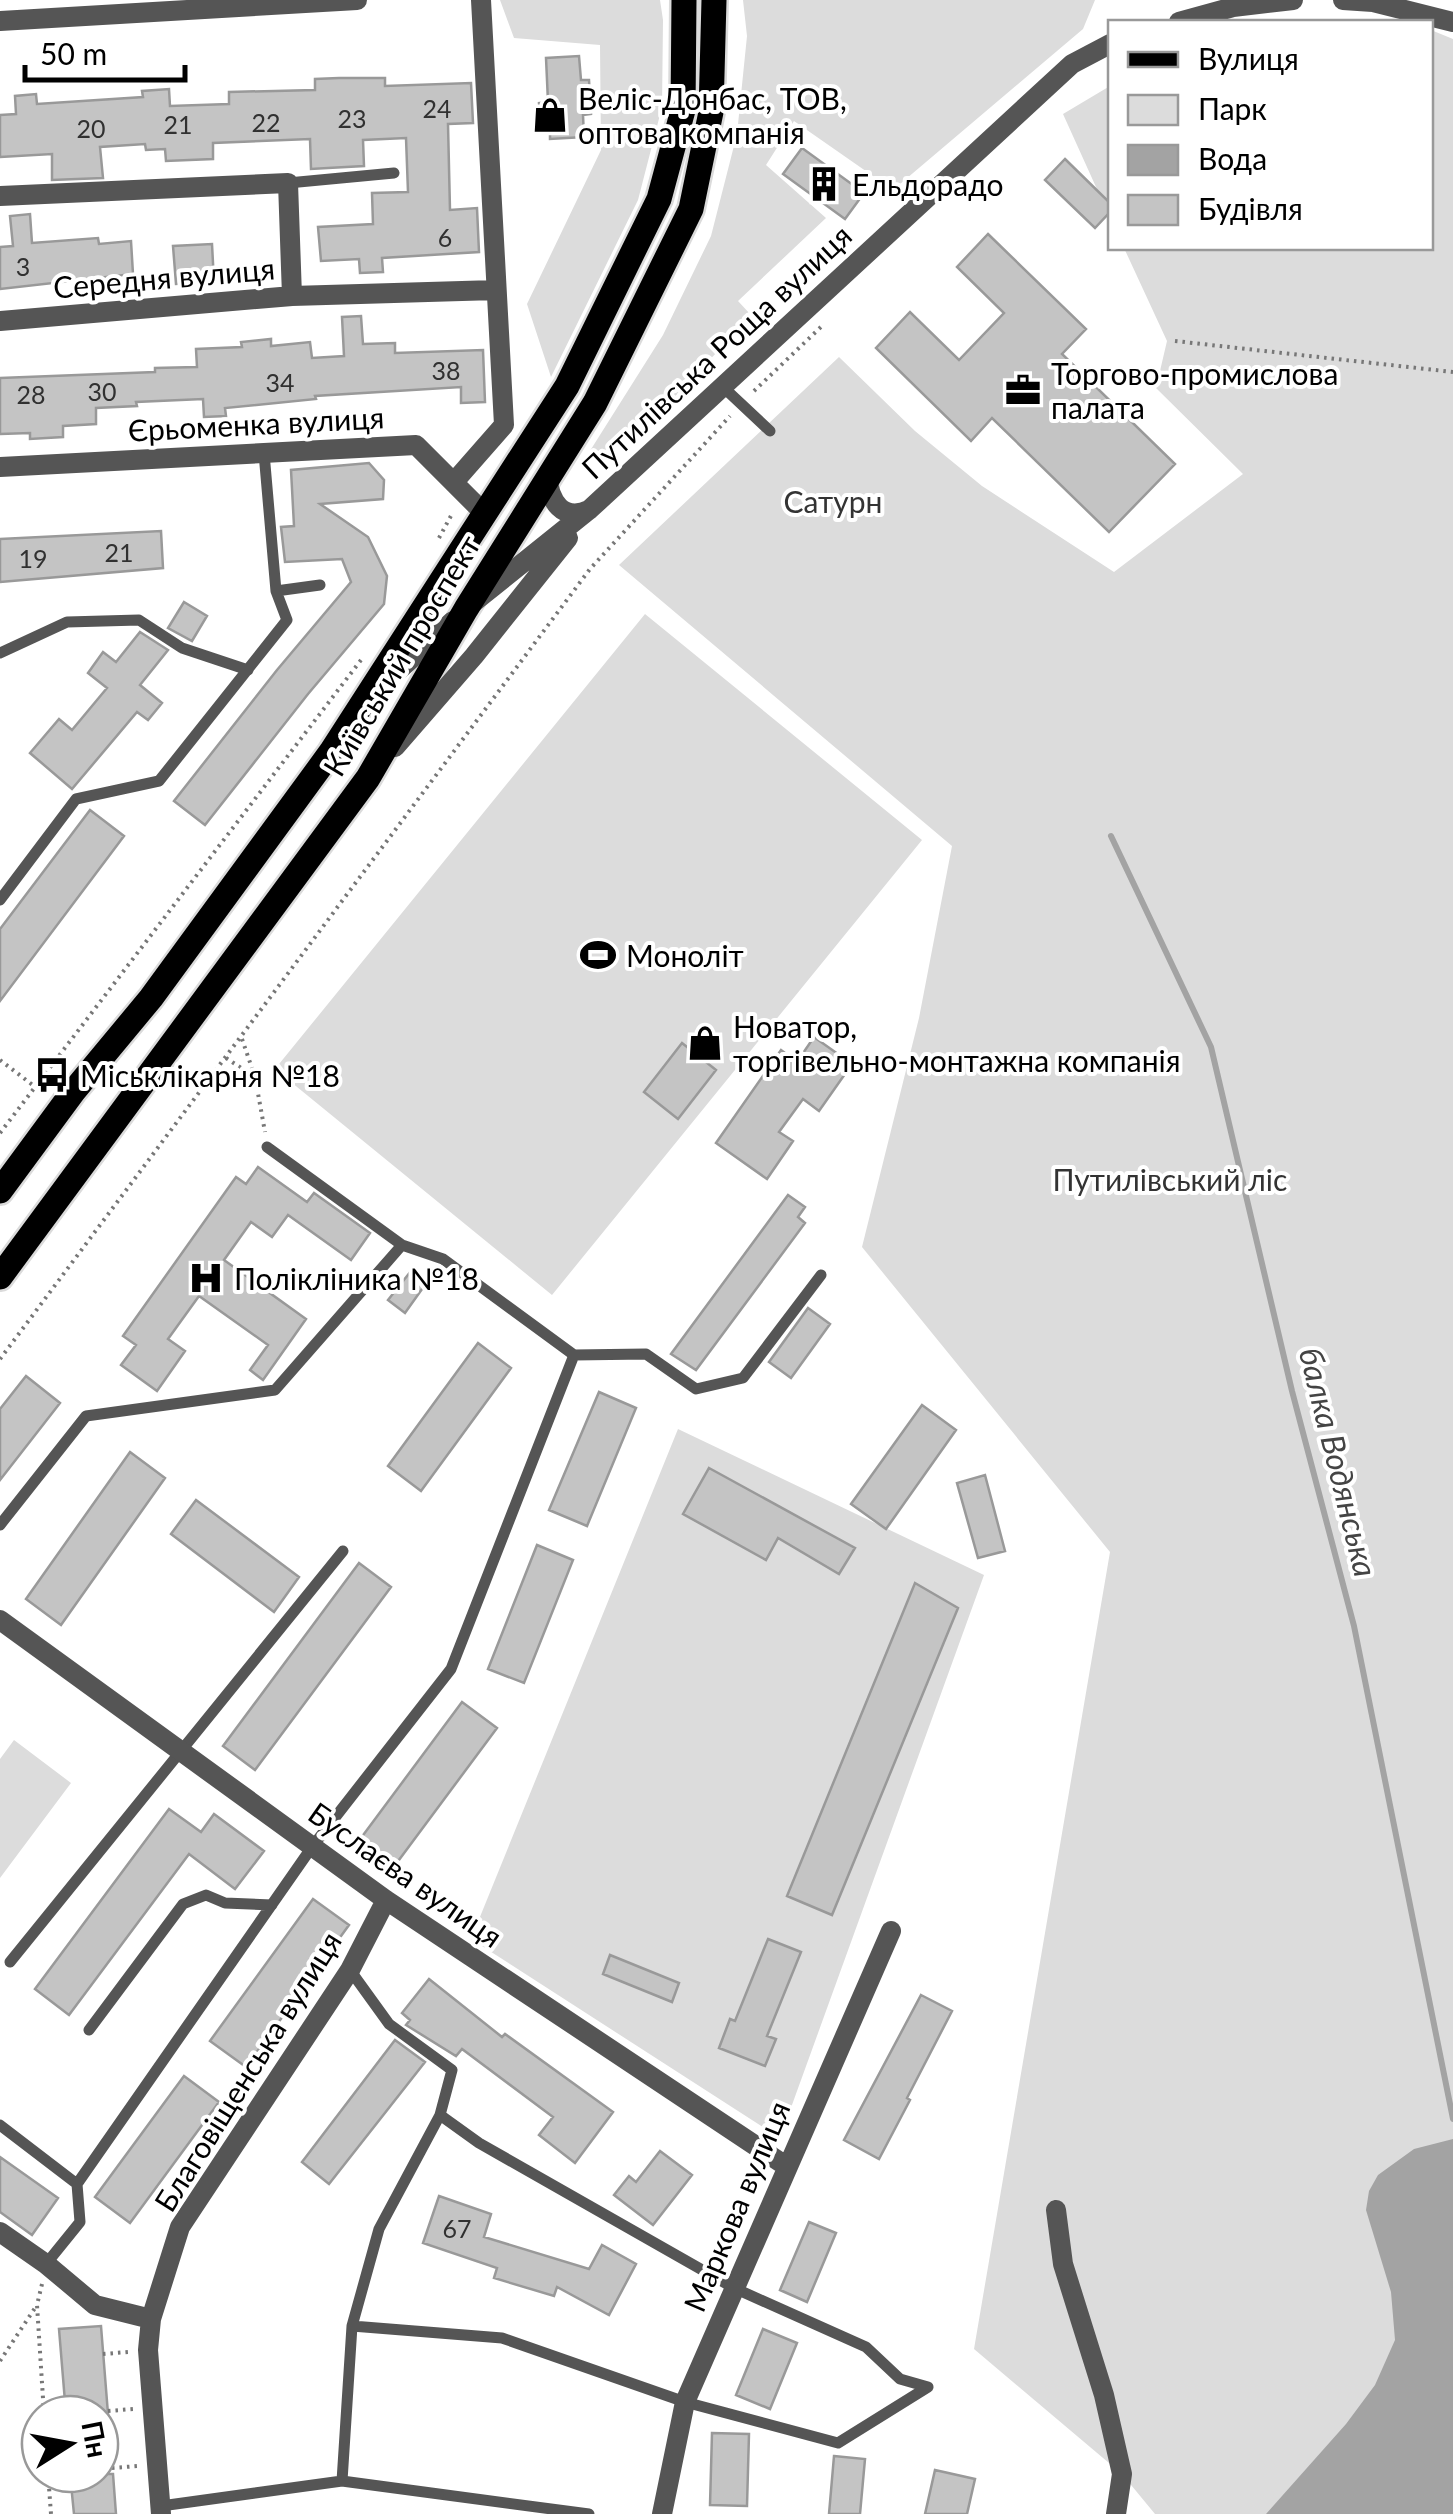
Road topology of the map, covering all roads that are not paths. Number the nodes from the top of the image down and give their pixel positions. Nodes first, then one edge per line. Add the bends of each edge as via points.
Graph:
1 (357, 0) edge
2 (482, 0) edge
3 (684, 0) edge
4 (714, 0) edge
5 (1293, 0) edge
6 (1343, 0) edge
7 (1186, 20) edge
8 (0, 21) edge
9 (1453, 22) edge
10 (1108, 45) edge
11 (394, 173) dead end
12 (288, 182) junction
13 (0, 196) edge
14 (496, 290) junction
15 (292, 296) junction
16 (0, 321) edge
17 (722, 386) junction
18 (770, 431) dead end
19 (264, 453) junction
20 (0, 467) edge
21 (548, 477) junction
22 (454, 482) junction
23 (590, 509) junction
24 (486, 514) junction
25 (320, 586) dead end
26 (276, 591) junction
27 (466, 609) junction
28 (0, 653) edge
29 (248, 670) junction
30 (367, 698) junction
31 (330, 752) junction
32 (368, 778) junction
33 (0, 900) edge
34 (267, 1146) road end
35 (0, 1191) edge
36 (402, 1245) junction
37 (821, 1275) dead end
38 (0, 1277) edge
39 (574, 1355) junction
40 (0, 1525) edge
41 (343, 1551) dead end
42 (0, 1620) edge
43 (182, 1752) junction
44 (312, 1847) junction
45 (386, 1900) junction
46 (272, 1905) junction
47 (891, 1931) dead end
48 (10, 1962) dead end
49 (350, 1970) junction
50 (89, 2030) dead end
51 (440, 2116) junction
52 (0, 2125) edge
53 (786, 2166) junction
54 (77, 2184) junction
55 (1056, 2210) dead end
56 (0, 2232) edge
57 (46, 2264) junction
58 (734, 2288) junction
59 (151, 2319) junction
60 (352, 2326) junction
61 (685, 2402) junction
62 (342, 2480) junction
63 (161, 2510) edge
64 (589, 2514) edge
65 (662, 2514) edge
66 (1116, 2514) edge

1 - 8 street
2 - 14 street
3 - 24 main road, Київський проспект via 683,110 660,199 568,386
4 - 21 main road, Київський проспект via 712,112 691,209 595,403
5 - 7 street
6 - 9 street
10 - 17 street, Путилівська Роща вулиця via 1072,64
11 - 12 lane
12 - 13 street
12 - 15 street, Середня вулиця
14 - 15 street
14 - 22 street via 504,425
15 - 16 street, Середня вулиця
17 - 18 lane
17 - 23 street, Путилівська Роща вулиця
19 - 20 street, Єрьоменка вулиця
19 - 22 street, Єрьоменка вулиця via 416,444
19 - 26 lane
21 - 23 street via 560,510
21 - 27 main road, Київський проспект
22 - 24 street, Єрьоменка вулиця
23 - 27 street
23 - 32 street
24 - 30 main road, Київський проспект
25 - 26 lane
26 - 29 lane via 288,620
27 - 30 street
27 - 32 main road, Київський проспект
28 - 29 lane via 67,622 139,620 182,648
29 - 33 lane via 159,781 76,799
30 - 31 main road, Київський проспект
31 - 32 main road
31 - 35 main road, Київський проспект
32 - 38 main road, Київський проспект
34 - 36 lane
36 - 39 lane via 443,1260
36 - 40 lane via 275,1390 86,1416
37 - 39 lane via 743,1378 696,1389 646,1354
39 - 44 lane via 452,1668
41 - 43 lane
42 - 43 street, Буслаєва вулиця
43 - 44 street, Буслаєва вулиця
43 - 48 lane
44 - 45 street, Буслаєва вулиця
44 - 46 lane
45 - 49 street, Благовіщенська вулиця
45 - 53 street, Буслаєва вулиця
46 - 50 lane via 206,1895 183,1904
46 - 54 lane
47 - 53 street, Маркова вулиця
49 - 51 lane via 389,2024 452,2070
49 - 59 street, Благовіщенська вулиця via 180,2227
51 - 58 lane
51 - 60 lane via 380,2229
52 - 54 lane
53 - 58 street, Маркова вулиця
54 - 57 lane via 80,2222
55 - 66 street via 1064,2264 1122,2474
56 - 57 street
57 - 59 street via 96,2305
58 - 61 street, Маркова вулиця
58 - 61 lane via 866,2347 900,2379 928,2386 838,2443
59 - 63 street, Благовіщенська вулиця
60 - 61 lane via 502,2338
60 - 62 lane
61 - 65 street, Маркова вулиця
62 - 63 lane
62 - 64 lane

